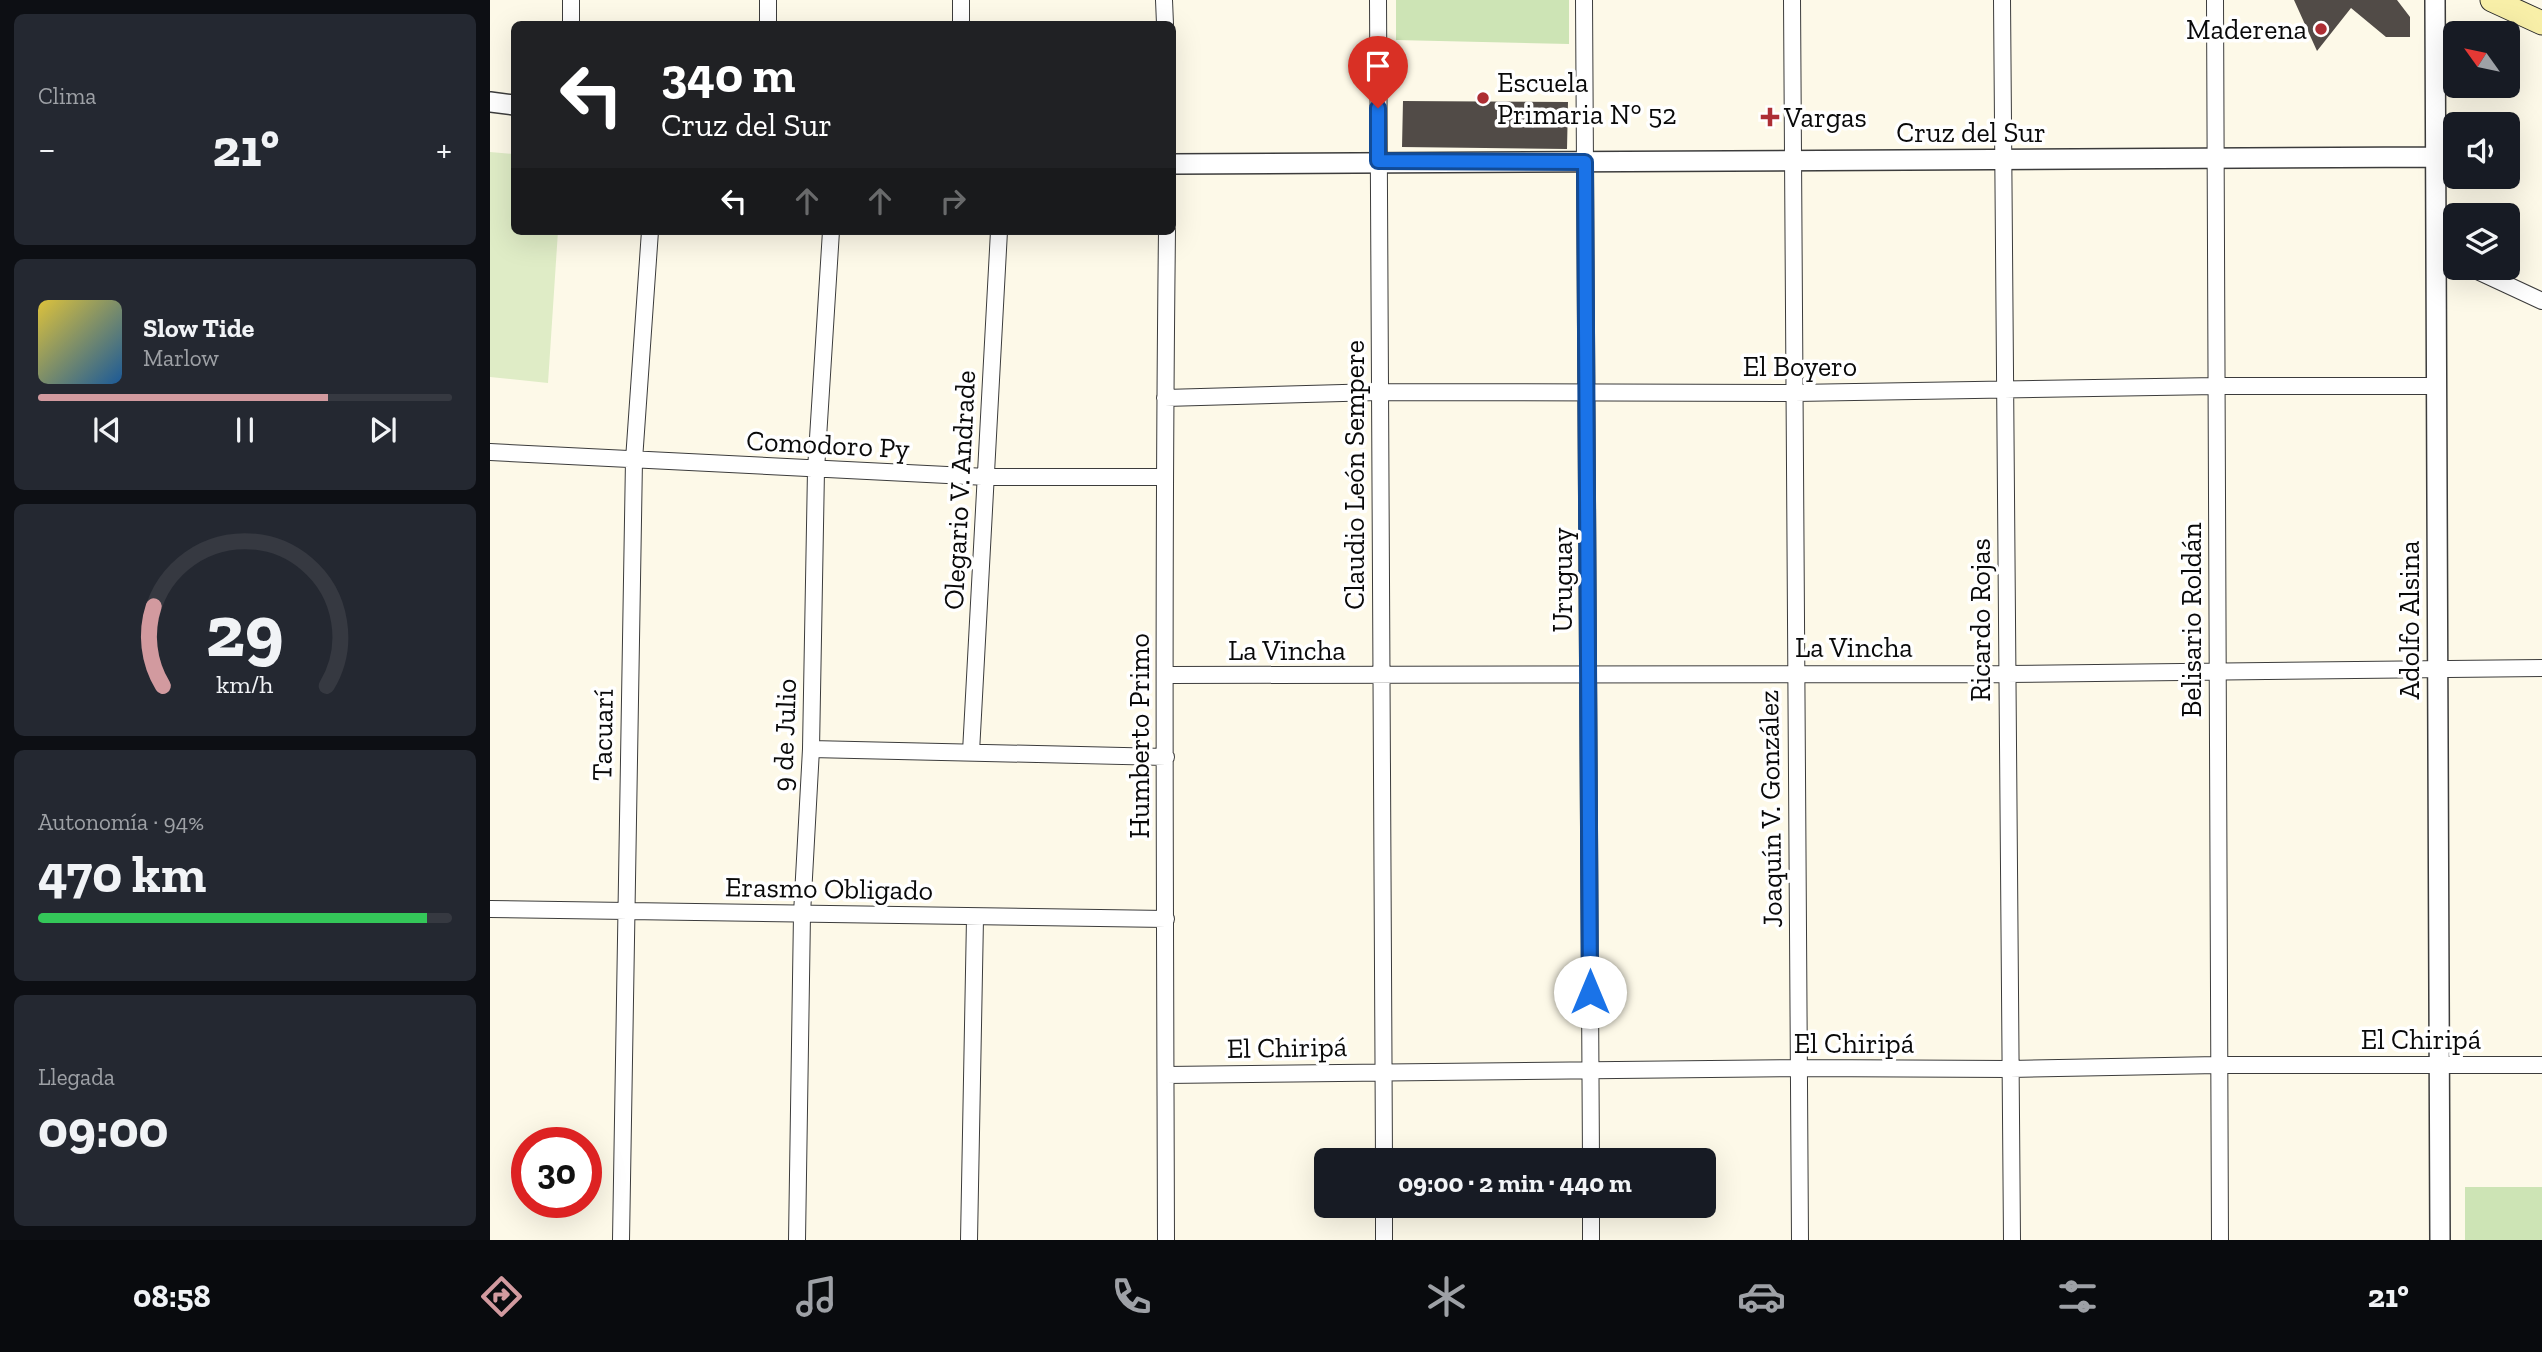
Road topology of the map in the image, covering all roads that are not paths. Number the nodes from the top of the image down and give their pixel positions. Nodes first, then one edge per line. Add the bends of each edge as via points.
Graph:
1 (571, 0) edge
2 (768, 0) edge
3 (961, 0) edge
4 (1164, 0) edge
5 (1378, 0) edge
6 (1584, 0) edge
7 (1792, 0) edge
8 (2003, 0) edge
9 (2215, 0) edge
10 (2435, 0) edge
11 (2492, 0) edge
12 (570, 21) edge
13 (768, 21) edge
14 (961, 21) edge
15 (1165, 21) edge
16 (2542, 23) edge
17 (490, 103) edge
18 (511, 105) edge
19 (2435, 157) junction
20 (2218, 159) junction
21 (1378, 161) junction
22 (1793, 161) junction
23 (2003, 161) junction
24 (1585, 162) junction
25 (1176, 164) edge
26 (650, 235) edge
27 (831, 235) edge
28 (999, 235) edge
29 (1167, 235) edge
30 (2437, 252) junction
31 (2443, 255) edge
32 (2496, 280) edge
33 (2542, 301) edge
34 (2217, 386) junction
35 (2435, 386) junction
36 (2007, 390) junction
37 (1379, 392) junction
38 (1588, 393) junction
39 (1795, 393) junction
40 (1165, 398) junction
41 (490, 452) edge
42 (634, 460) junction
43 (490, 462) edge
44 (816, 470) junction
45 (987, 477) junction
46 (1164, 477) junction
47 (2542, 667) edge
48 (2437, 669) junction
49 (2218, 671) junction
50 (1796, 673) junction
51 (2007, 674) junction
52 (1166, 675) junction
53 (1381, 676) junction
54 (1588, 676) junction
55 (811, 749) junction
56 (971, 752) junction
57 (1166, 757) junction
58 (490, 909) edge
59 (625, 910) junction
60 (802, 914) junction
61 (975, 918) junction
62 (1166, 919) junction
63 (2218, 1065) junction
64 (2438, 1065) junction
65 (2542, 1065) edge
66 (1799, 1068) junction
67 (2010, 1069) junction
68 (1591, 1071) junction
69 (1383, 1072) junction
70 (1166, 1075) junction
71 (1384, 1148) edge
72 (1591, 1148) edge
73 (1384, 1218) edge
74 (1591, 1218) edge
75 (621, 1240) edge
76 (797, 1240) edge
77 (969, 1240) edge
78 (1166, 1240) edge
79 (1384, 1240) edge
80 (1591, 1240) edge
81 (1800, 1240) edge
82 (2012, 1240) edge
83 (2220, 1240) edge
84 (2440, 1240) edge

1 - 12 street
2 - 13 street
3 - 14 street
4 - 15 street
5 - 21 street, Claudio León Sempere
6 - 24 street, Uruguay
7 - 22 street, Joaquín V. González
8 - 23 street, Ricardo Rojas
9 - 20 street, Belisario Roldán
10 - 19 street, Adolfo Alsina
11 - 16 main road
17 - 18 street
19 - 20 street, Cruz del Sur
19 - 30 street, Adolfo Alsina
20 - 23 street, Cruz del Sur
20 - 34 street, Belisario Roldán
21 - 24 street, Cruz del Sur
21 - 25 street, Cruz del Sur
21 - 37 street, Claudio León Sempere
22 - 23 street, Cruz del Sur
22 - 24 street, Cruz del Sur
22 - 39 street, Joaquín V. González
23 - 36 street, Ricardo Rojas
24 - 38 street, Uruguay
26 - 42 street, Tacuarí
27 - 44 street, 9 de Julio
28 - 45 street, Olegario V. Andrade
29 - 40 street, Humberto Primo
30 - 31 street
30 - 35 street, Adolfo Alsina
32 - 33 street
34 - 35 street, El Boyero
34 - 36 street, El Boyero
34 - 49 street, Belisario Roldán
35 - 48 street, Adolfo Alsina
36 - 39 street, El Boyero
36 - 51 street, Ricardo Rojas
37 - 38 street, El Boyero
37 - 40 street, El Boyero
37 - 53 street, Claudio León Sempere
38 - 39 street, El Boyero
38 - 54 street, Uruguay
39 - 50 street, Joaquín V. González
40 - 46 street, Humberto Primo
41 - 42 street, Comodoro Py
41 - 43 street
42 - 44 street, Comodoro Py
42 - 59 street, Tacuarí
44 - 45 street, Comodoro Py
44 - 55 street, 9 de Julio
45 - 46 street, Comodoro Py
45 - 56 street, Olegario V. Andrade
46 - 52 street, Humberto Primo
47 - 48 street, La Vincha
48 - 49 street, La Vincha
48 - 64 street, Adolfo Alsina
49 - 51 street, La Vincha
49 - 63 street, Belisario Roldán
50 - 51 street, La Vincha
50 - 54 street, La Vincha
50 - 66 street, Joaquín V. González
51 - 67 street, Ricardo Rojas
52 - 53 street, La Vincha
52 - 57 street, Humberto Primo
53 - 54 street, La Vincha
53 - 69 street, Claudio León Sempere
54 - 68 street, Uruguay
55 - 56 street
55 - 60 street, 9 de Julio
56 - 57 street
57 - 62 street, Humberto Primo
58 - 59 street, Erasmo Obligado
59 - 60 street, Erasmo Obligado
59 - 75 street, Tacuarí
60 - 61 street, Erasmo Obligado
60 - 76 street, 9 de Julio
61 - 62 street, Erasmo Obligado
61 - 77 street
62 - 70 street, Humberto Primo
63 - 64 street, El Chiripá
63 - 67 street, El Chiripá
63 - 83 street, Belisario Roldán
64 - 65 street, El Chiripá
64 - 84 street, Adolfo Alsina
66 - 67 street, El Chiripá
66 - 68 street, El Chiripá
66 - 81 street, Joaquín V. González
67 - 82 street, Ricardo Rojas
68 - 69 street, El Chiripá
68 - 72 street, Uruguay
69 - 70 street, El Chiripá
69 - 71 street, Claudio León Sempere
70 - 78 street, Humberto Primo
73 - 79 street
74 - 80 street

